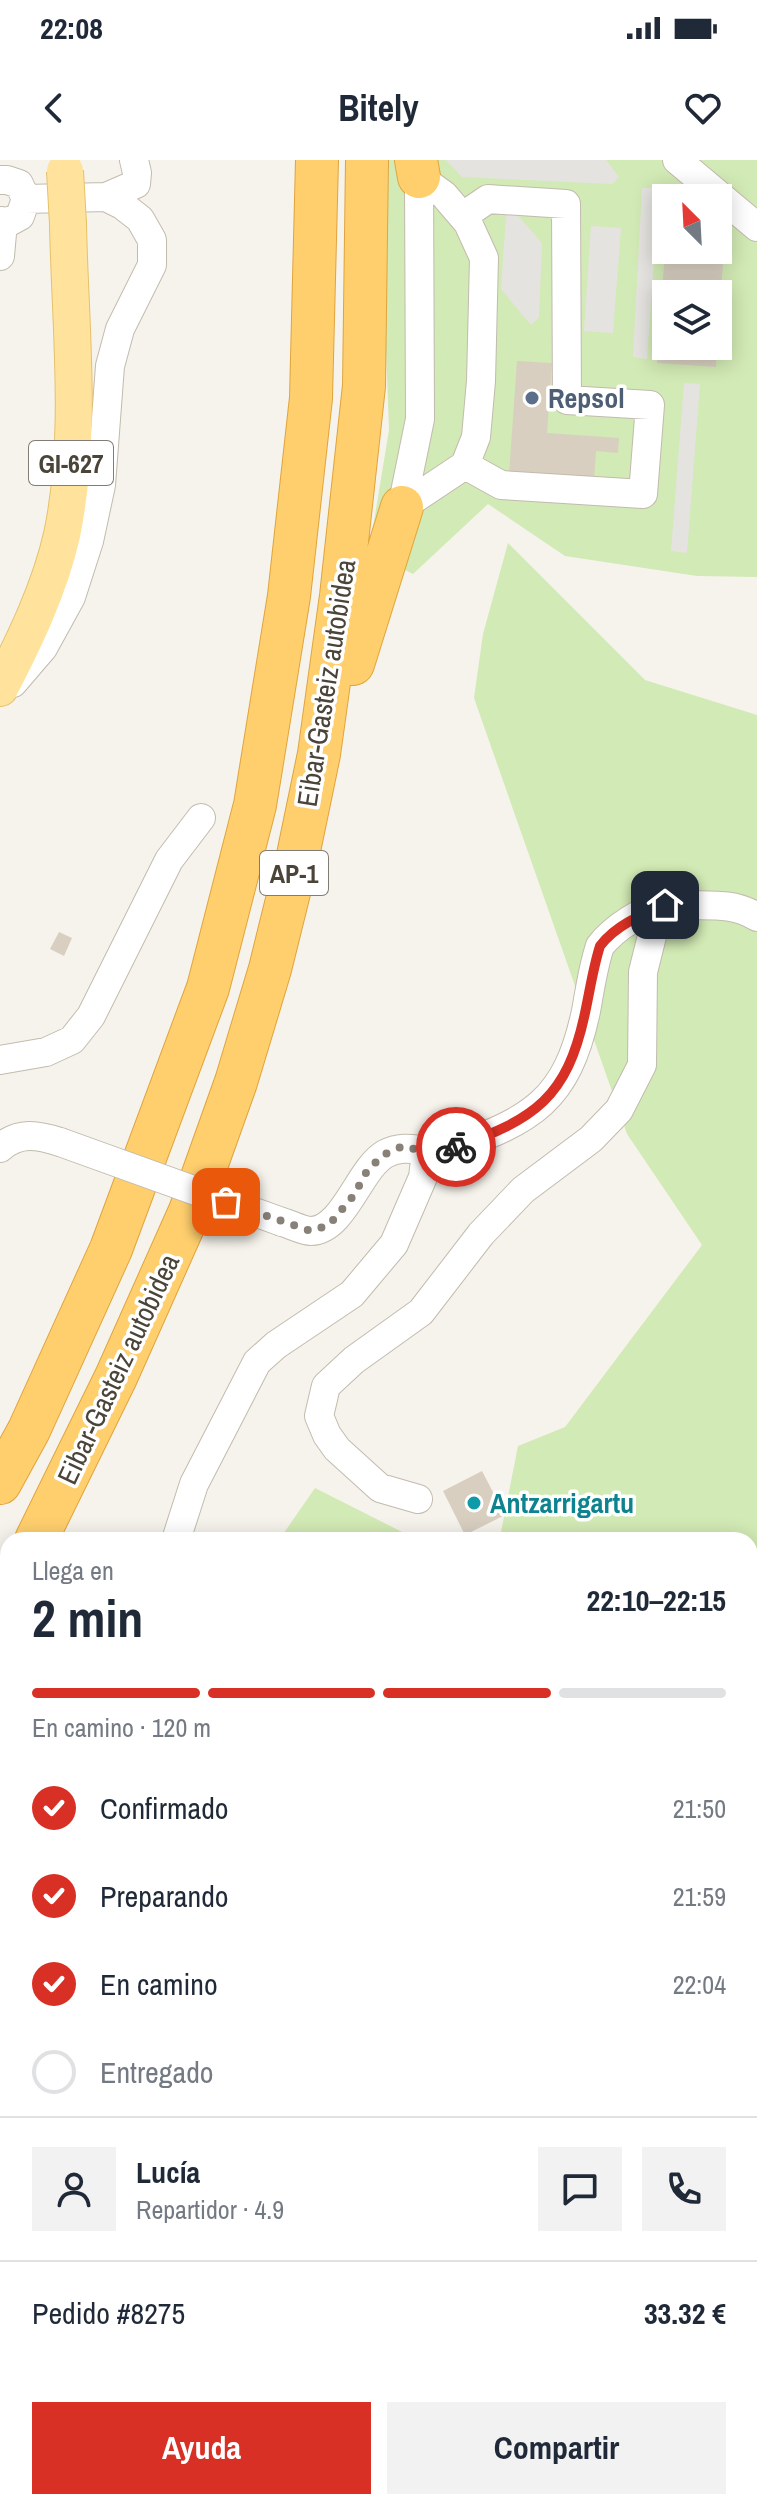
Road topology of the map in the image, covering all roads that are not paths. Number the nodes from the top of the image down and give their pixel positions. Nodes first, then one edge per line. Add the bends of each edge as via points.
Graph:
1 (116, 160) edge
2 (134, 160) edge
3 (317, 160) edge
4 (367, 160) edge
5 (677, 160) edge
6 (65, 166) edge
7 (418, 168) edge
8 (3, 173) edge
9 (106, 197) junction
10 (26, 199) junction
11 (463, 216) junction
12 (2, 222) edge
13 (757, 227) edge
14 (0, 256) edge
15 (465, 465) junction
16 (402, 507) junction
17 (0, 688) edge
18 (0, 698) edge
19 (319, 754) junction
20 (201, 818) dead end
21 (665, 905) junction
22 (757, 917) edge
23 (0, 1060) edge
24 (0, 1148) edge
25 (426, 1152) junction
26 (0, 1483) edge
27 (418, 1499) dead end
28 (40, 1532) edge
29 (179, 1532) edge

1 - 9 street
2 - 9 street via 136,184
3 - 26 highway, Eibar-Gasteiz autobidea / AP-1 via 311,398 289,596 255,805 208,988 111,1249
4 - 19 highway, Eibar-Gasteiz autobidea / AP-1 via 364,386
5 - 13 street
6 - 17 main road, GI-627, bridge via 72,449 64,521 35,616
7 - 11 street
7 - 16 street via 420,419
8 - 10 street via 19,184
9 - 10 street
9 - 18 street via 140,219 152,240 152,265 120,329 110,366 101,485 71,597 43,648
10 - 12 street via 20,216
11 - 15 street via 484,258 476,437
11 - 15 street via 488,199 566,204 567,400 650,405 643,494 501,485
12 - 14 street
15 - 16 street
16 - 19 highway via 337,727
19 - 28 highway, Eibar-Gasteiz autobidea / AP-1 via 270,969 195,1197
20 - 23 street via 169,860 91,1016 72,1040 46,1052
21 - 22 street via 720,904
21 - 25 street via 624,924 600,946 571,1063 541,1105 522,1120 476,1139
21 - 27 street via 643,972 642,1065 619,1110 591,1139 523,1190 421,1312 326,1386 319,1416 337,1449 380,1488
24 - 25 street, bridge via 34,1134 311,1231 329,1225 383,1155 403,1146
25 - 29 street via 423,1177 394,1244 352,1294 257,1362 194,1484

